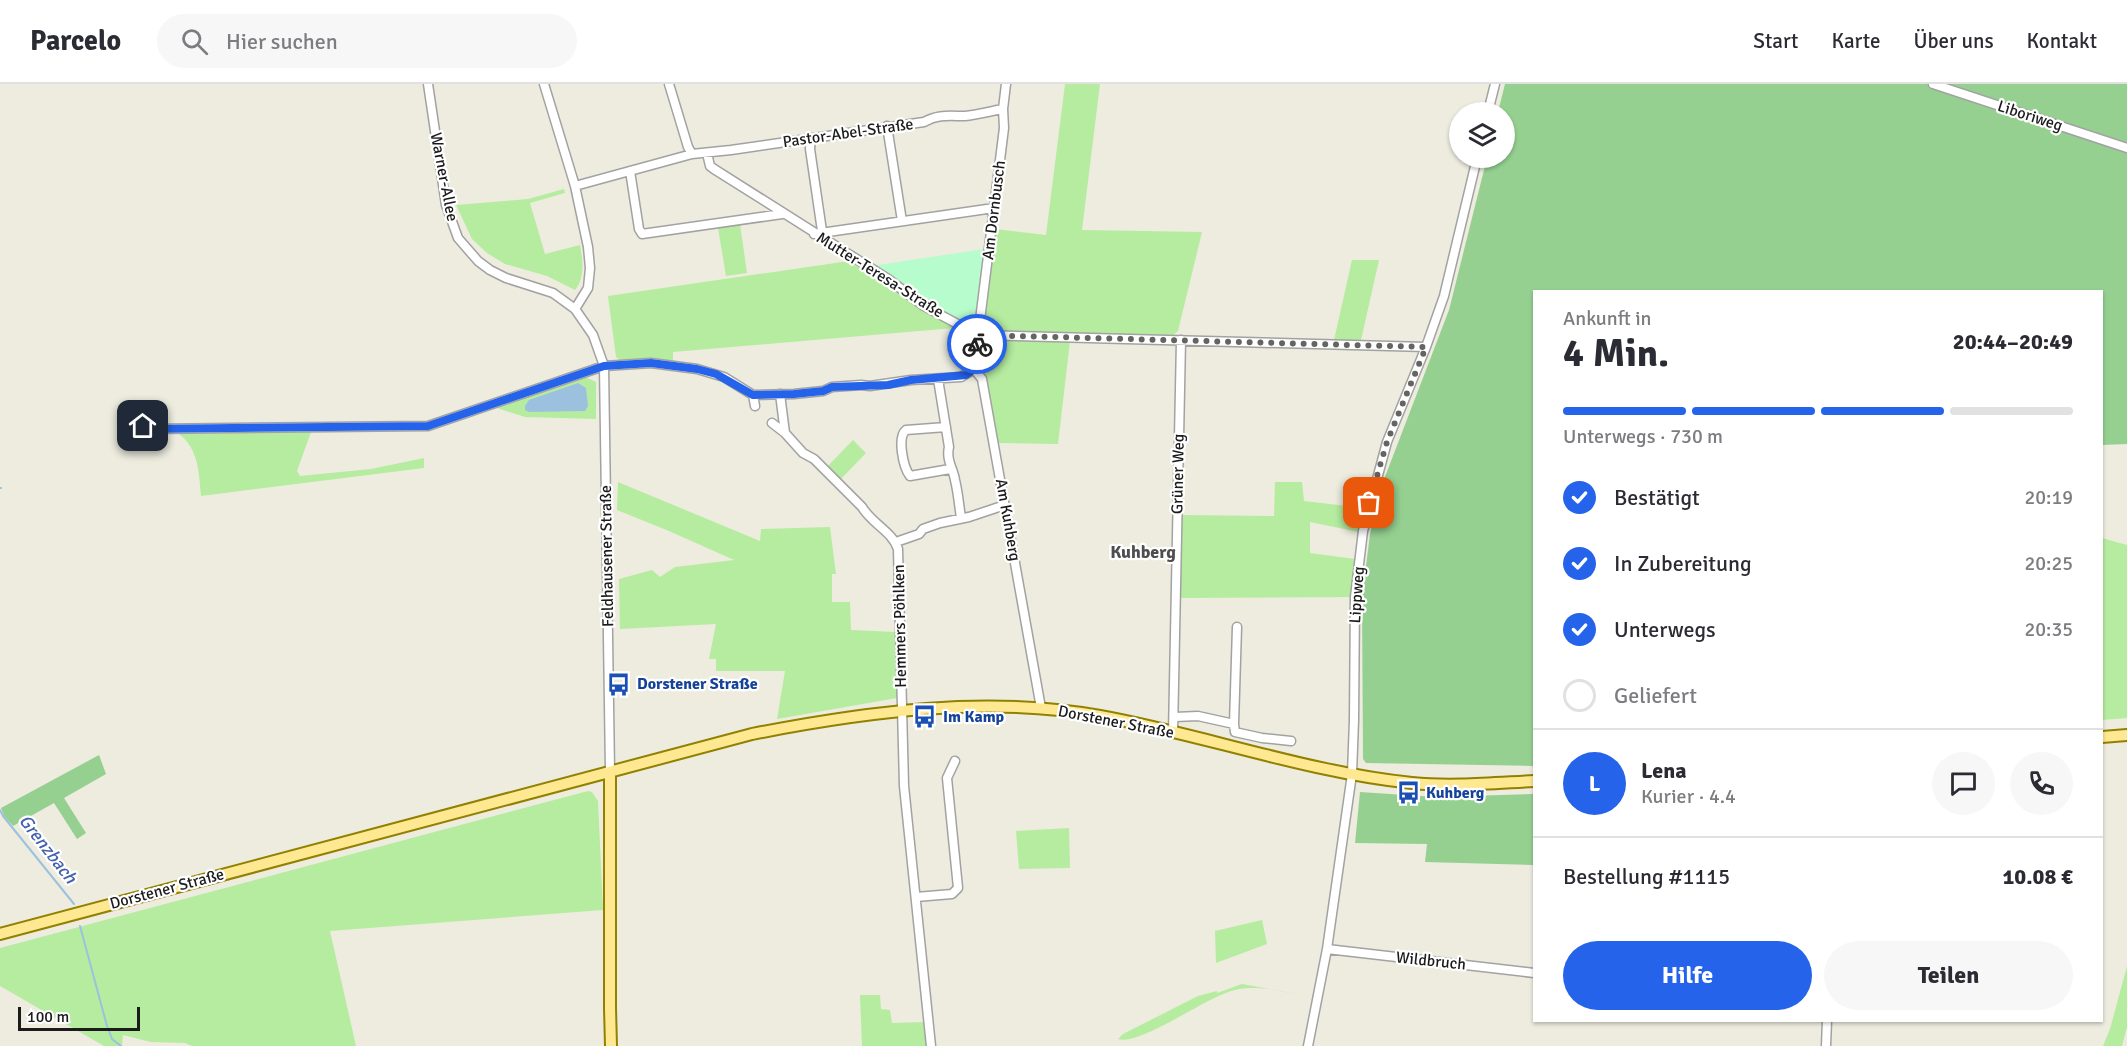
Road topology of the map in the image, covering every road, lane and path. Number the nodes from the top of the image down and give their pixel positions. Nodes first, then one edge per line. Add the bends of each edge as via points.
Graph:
1 (428, 84) edge
2 (544, 84) edge
3 (669, 84) edge
4 (1006, 84) edge
5 (1495, 84) edge
6 (1933, 84) edge
7 (1490, 102) edge
8 (1003, 109) junction
9 (887, 126) junction
10 (811, 138) junction
11 (2127, 148) edge
12 (692, 153) junction
13 (707, 153) junction
14 (1475, 168) edge
15 (630, 171) junction
16 (575, 186) junction
17 (994, 208) junction
18 (782, 213) junction
19 (902, 220) junction
20 (818, 233) junction
21 (575, 309) junction
22 (978, 335) junction
23 (1181, 340) junction
24 (1426, 347) junction
25 (604, 366) junction
26 (974, 369) junction
27 (938, 379) junction
28 (780, 394) junction
29 (753, 395) junction
30 (755, 406) dead end
31 (140, 420) dead end
32 (772, 423) dead end
33 (946, 427) junction
34 (785, 433) junction
35 (950, 469) junction
36 (1005, 505) junction
37 (961, 518) junction
38 (896, 542) junction
39 (1237, 627) dead end
40 (1041, 708) junction
41 (902, 711) junction
42 (1174, 717) junction
43 (1234, 724) junction
44 (1173, 733) junction
45 (2127, 735) edge
46 (2103, 737) edge
47 (1291, 741) dead end
48 (955, 761) dead end
49 (610, 772) junction
50 (1352, 774) junction
51 (1533, 781) edge
52 (916, 897) junction
53 (0, 934) edge
54 (1327, 949) junction
55 (1533, 973) edge
56 (1827, 1022) edge
57 (612, 1046) edge
58 (931, 1046) edge
59 (1308, 1046) edge
60 (1826, 1046) edge

1 - 21 street, Warner-Allee via 446,205 458,238 490,270 553,293
2 - 16 street
3 - 12 street
4 - 8 street, Am Dornbusch
5 - 7 street
6 - 11 street, Liboriweg
8 - 9 street, Pastor-Abel-Straße
8 - 17 street, Am Dornbusch
9 - 10 street, Pastor-Abel-Straße
9 - 19 street
10 - 13 street, Pastor-Abel-Straße
10 - 20 street
12 - 13 street, Pastor-Abel-Straße
12 - 15 street
13 - 18 street, Mutter-Teresa-Straße via 710,166
14 - 24 street, Lippweg via 1444,296
15 - 16 street
15 - 18 street via 642,234
16 - 21 street via 590,268 588,288
17 - 19 street
17 - 22 street, Am Dornbusch
18 - 20 street, Mutter-Teresa-Straße
19 - 20 street
20 - 22 street, Mutter-Teresa-Straße via 924,306
21 - 25 street, Feldhausener Straße via 593,335
22 - 23 street
22 - 26 street
23 - 24 street
23 - 42 street, Grüner Weg
24 - 50 street, Lippweg via 1387,442 1363,531 1354,597
25 - 29 street via 651,363 697,369 716,374
25 - 31 street via 428,426 146,429
25 - 49 street, Feldhausener Straße
26 - 27 street via 961,377
26 - 36 street, Am Kuhberg via 982,379
27 - 28 street
27 - 33 street
28 - 29 street
28 - 34 street
29 - 30 street
32 - 34 street, Hemmers Pöhlken
33 - 35 street
33 - 35 street via 906,430 901,439 910,476
34 - 38 street, Hemmers Pöhlken
35 - 37 street
36 - 37 street, Hemmers Pöhlken
36 - 40 street, Am Kuhberg
37 - 38 street, Hemmers Pöhlken via 922,529 919,534
38 - 41 street, Hemmers Pöhlken
39 - 43 street
40 - 41 main road, Dorstener Straße
40 - 44 main road, Dorstener Straße via 1100,716
41 - 49 main road, Dorstener Straße via 832,718 752,734
41 - 52 street via 904,786
42 - 43 street via 1198,716
42 - 44 street, Grüner Weg
43 - 47 street via 1235,732
44 - 50 main road, Dorstener Straße
45 - 46 main road
48 - 52 street via 947,778 958,888 952,894
49 - 53 main road, Dorstener Straße
49 - 57 main road, Feldhausener Straße
50 - 51 main road, Dorstener Straße via 1413,783
50 - 54 street, Lippweg
52 - 58 street
54 - 55 street, Wildbruch
54 - 59 street, Lippweg
56 - 60 street

